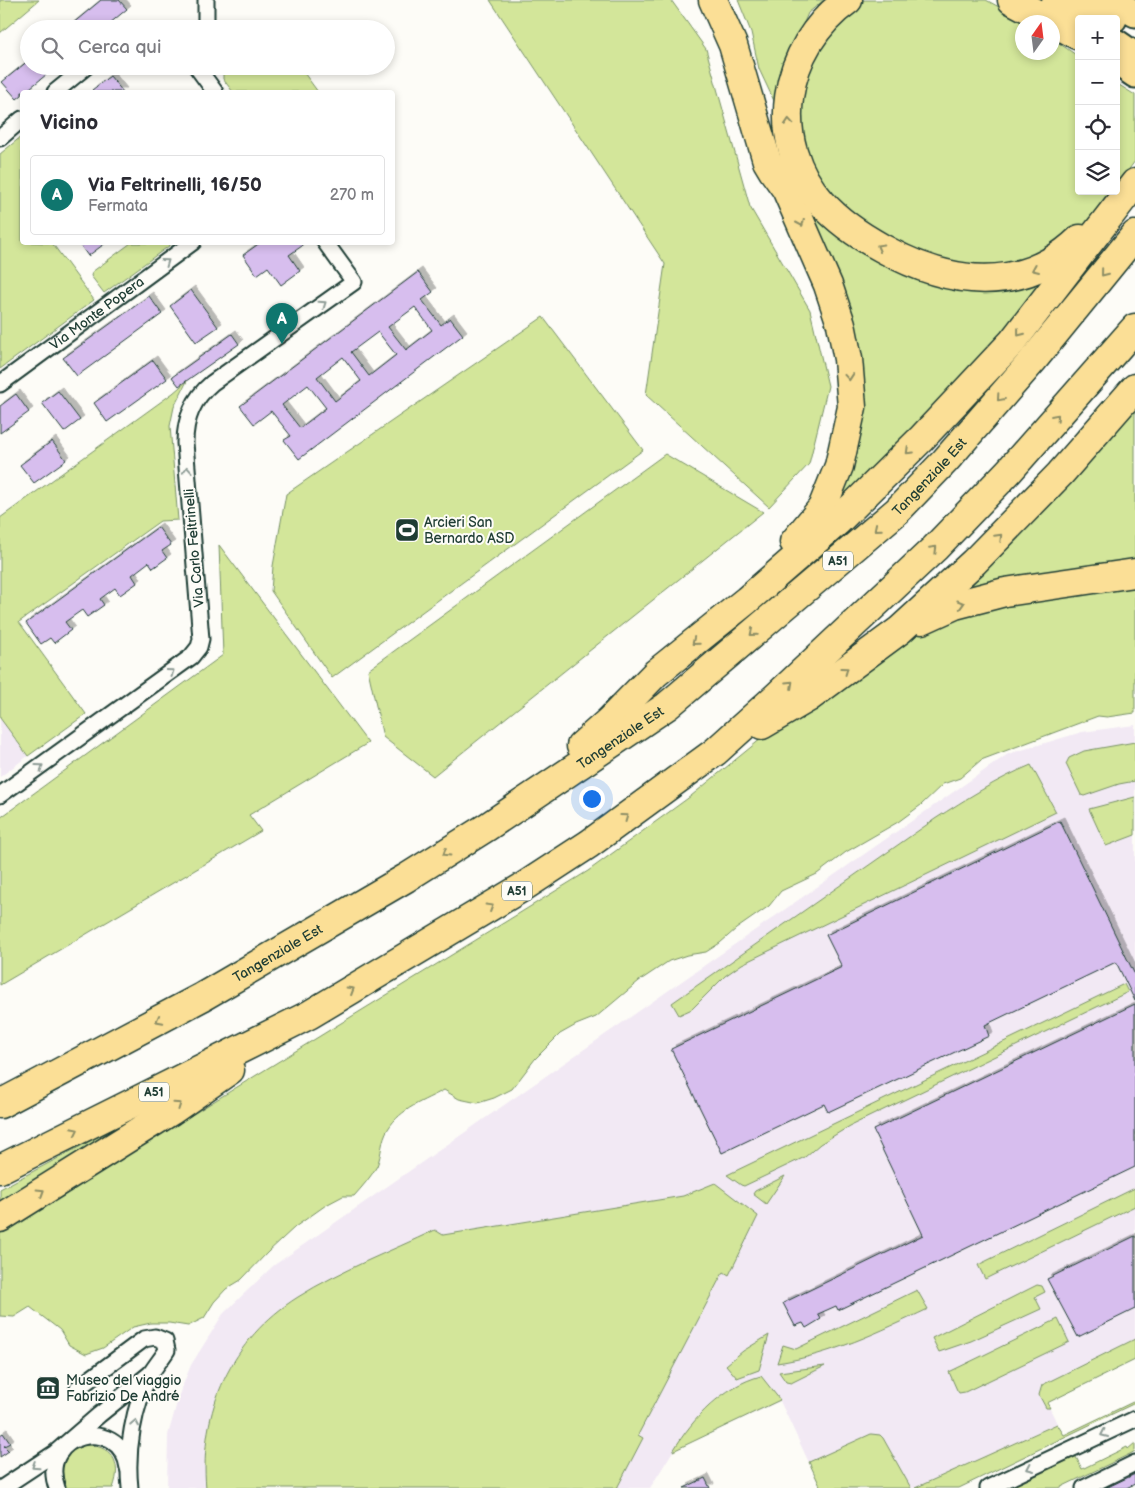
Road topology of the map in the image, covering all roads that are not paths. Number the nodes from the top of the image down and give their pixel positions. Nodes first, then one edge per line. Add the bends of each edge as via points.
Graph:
1 (206, 0) edge
2 (713, 0) edge
3 (729, 0) edge
4 (848, 0) edge
5 (1012, 0) edge
6 (1026, 0) edge
7 (1055, 0) edge
8 (1088, 0) edge
9 (1114, 0) edge
10 (1135, 14) edge
11 (1109, 15) edge
12 (206, 20) edge
13 (1120, 22) edge
14 (1075, 25) edge
15 (1075, 28) edge
16 (1075, 28) edge
17 (1135, 33) edge
18 (1120, 45) edge
19 (1135, 55) edge
20 (1120, 65) edge
21 (76, 75) edge
22 (206, 75) edge
23 (1135, 75) edge
24 (57, 90) edge
25 (214, 90) edge
26 (20, 121) edge
27 (0, 138) edge
28 (1135, 179) edge
29 (1135, 183) edge
30 (786, 189) junction
31 (1135, 235) edge
32 (189, 245) edge
33 (327, 245) edge
34 (1135, 328) edge
35 (0, 384) edge
36 (1135, 388) edge
37 (1135, 573) edge
38 (747, 600) junction
39 (900, 630) junction
40 (715, 752) junction
41 (0, 795) edge
42 (488, 827) junction
43 (309, 1015) junction
44 (0, 1104) edge
45 (0, 1169) edge
46 (0, 1218) edge
47 (152, 1372) junction
48 (78, 1388) dead end
49 (1135, 1419) edge
50 (68, 1443) junction
51 (1134, 1463) edge
52 (128, 1471) junction
53 (2, 1488) edge
54 (57, 1488) edge
55 (125, 1488) edge
56 (130, 1488) edge
57 (988, 1488) edge
58 (1084, 1488) edge

1 - 12 street
2 - 30 highway via 733,45 767,161
3 - 30 highway
28 -> 4 highway via 1077,242 1044,265 1016,276 979,279 940,273 872,242 846,225 821,202 799,168 789,128 789,90 802,52 826,18
5 - 15 highway
6 - 16 highway
7 - 14 highway
8 - 11 highway
9 - 10 highway
13 - 17 highway
18 - 19 highway
20 - 23 highway
21 - 24 street
22 - 25 street
26 - 27 street
29 -> 38 highway via 1013,341 837,522
30 -> 38 highway via 828,285 841,324 852,407 839,466 822,508
31 -> 42 highway, Tangenziale Est / A51 via 1028,366 897,511 667,706
35 -> 32 street, Via Monte Popera
41 -> 33 street, Via Carlo Feltrinelli via 195,653 201,639 185,443 188,416 201,392 212,383 354,282
40 -> 34 highway, A51 via 935,548 1009,471
39 -> 36 highway via 974,562 1060,474
39 -> 37 highway via 955,605 1005,592
38 -> 42 highway via 656,673 609,721
40 -> 39 highway via 808,698
43 -> 40 highway, A51 via 523,887 589,844
42 -> 44 highway, Tangenziale Est / A51 via 202,997
45 -> 43 highway, A51
46 -> 43 highway via 170,1111
47 - 48 street via 167,1350 165,1341 155,1337 144,1339
47 - 50 street
52 -> 47 street via 135,1420
49 -> 57 street
50 - 52 street via 87,1435 105,1438 122,1452
50 -> 53 street
50 - 54 street via 54,1465
51 - 58 street
52 - 55 street
52 - 56 street

